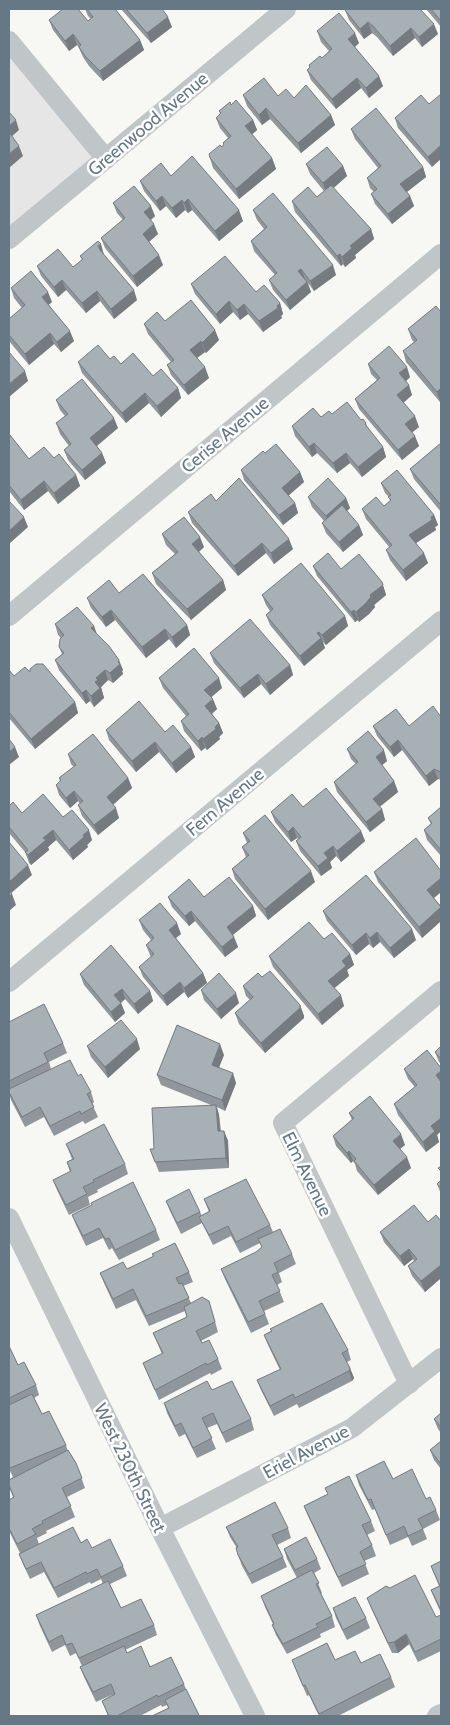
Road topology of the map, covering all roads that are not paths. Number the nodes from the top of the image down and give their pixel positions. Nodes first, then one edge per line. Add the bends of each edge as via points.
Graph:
1 (286, 9) edge
2 (9, 41) edge
3 (106, 159) junction
4 (9, 240) edge
5 (441, 254) edge
6 (9, 616) edge
7 (441, 621) edge
8 (9, 982) edge
9 (441, 990) edge
10 (9, 1218) edge
11 (441, 1358) edge
12 (409, 1384) junction
13 (160, 1528) junction
14 (441, 1714) edge
15 (255, 1716) edge
16 (437, 1716) edge

1 - 3 street, Greenwood Avenue
2 - 3 street
3 - 4 street, Greenwood Avenue
5 - 6 street, Cerise Avenue
7 - 8 street, Fern Avenue
9 - 12 street, Elm Avenue via 282,1123
10 - 13 street, West 230th Street
11 - 12 street, Eriel Avenue
12 - 13 street, Eriel Avenue via 352,1428
13 - 15 street, West 230th Street
14 - 16 street

